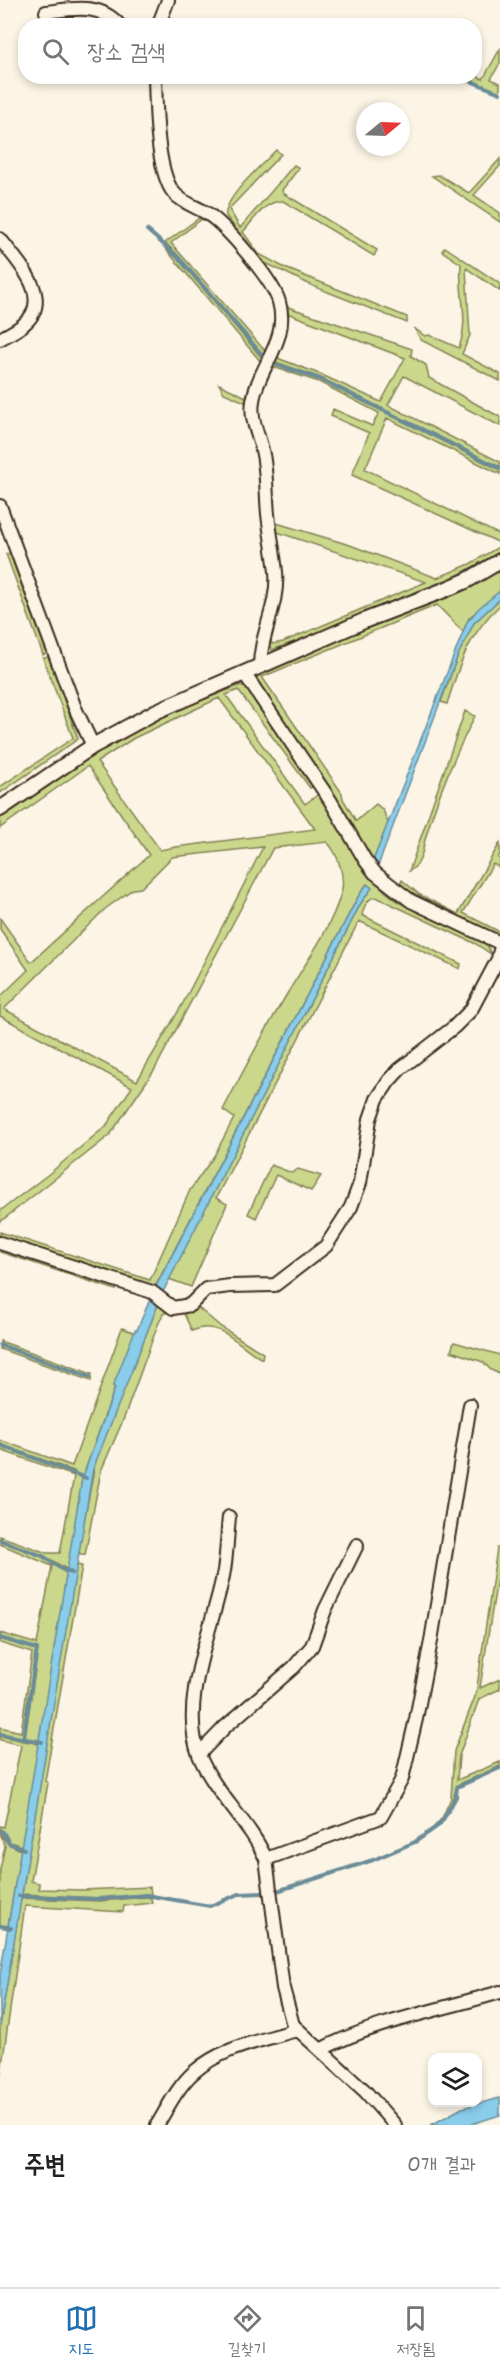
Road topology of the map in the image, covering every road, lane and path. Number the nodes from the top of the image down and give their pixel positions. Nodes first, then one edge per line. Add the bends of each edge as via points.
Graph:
1 (168, 0) edge
2 (46, 12) dead end
3 (110, 18) edge
4 (161, 18) edge
5 (156, 84) edge
6 (0, 239) edge
7 (0, 339) edge
8 (0, 506) edge
9 (500, 561) edge
10 (260, 666) junction
11 (244, 673) junction
12 (93, 746) junction
13 (0, 809) edge
14 (500, 944) edge
15 (500, 950) edge
16 (0, 1243) edge
17 (470, 1405) dead end
18 (229, 1517) dead end
19 (357, 1545) dead end
20 (199, 1754) junction
21 (266, 1859) junction
22 (500, 1992) edge
23 (296, 2030) junction
24 (321, 2049) junction
25 (157, 2125) edge
26 (395, 2125) edge

1 - 4 street
2 - 3 street via 85,8
5 - 10 street via 161,153 172,191 216,220 264,276 279,303 280,334 252,402 262,451 276,574
6 - 7 street via 34,286 36,302 25,324
8 - 12 street via 75,708
9 - 10 street via 457,585
10 - 11 street
11 - 12 street via 157,711
11 - 14 street via 375,873 411,901
12 - 13 street
15 - 16 street via 471,1010 400,1069 377,1099 360,1184 337,1231 326,1246 275,1285 206,1289 190,1305 173,1308 152,1292
17 - 21 street via 431,1641 402,1779 381,1817
18 - 20 street via 223,1575 194,1707 193,1730
19 - 20 street via 312,1646
20 - 21 street via 210,1779 256,1839
21 - 23 street via 283,1988
22 - 24 street via 376,2028
23 - 24 street
23 - 25 street via 220,2054 194,2072
24 - 26 street

